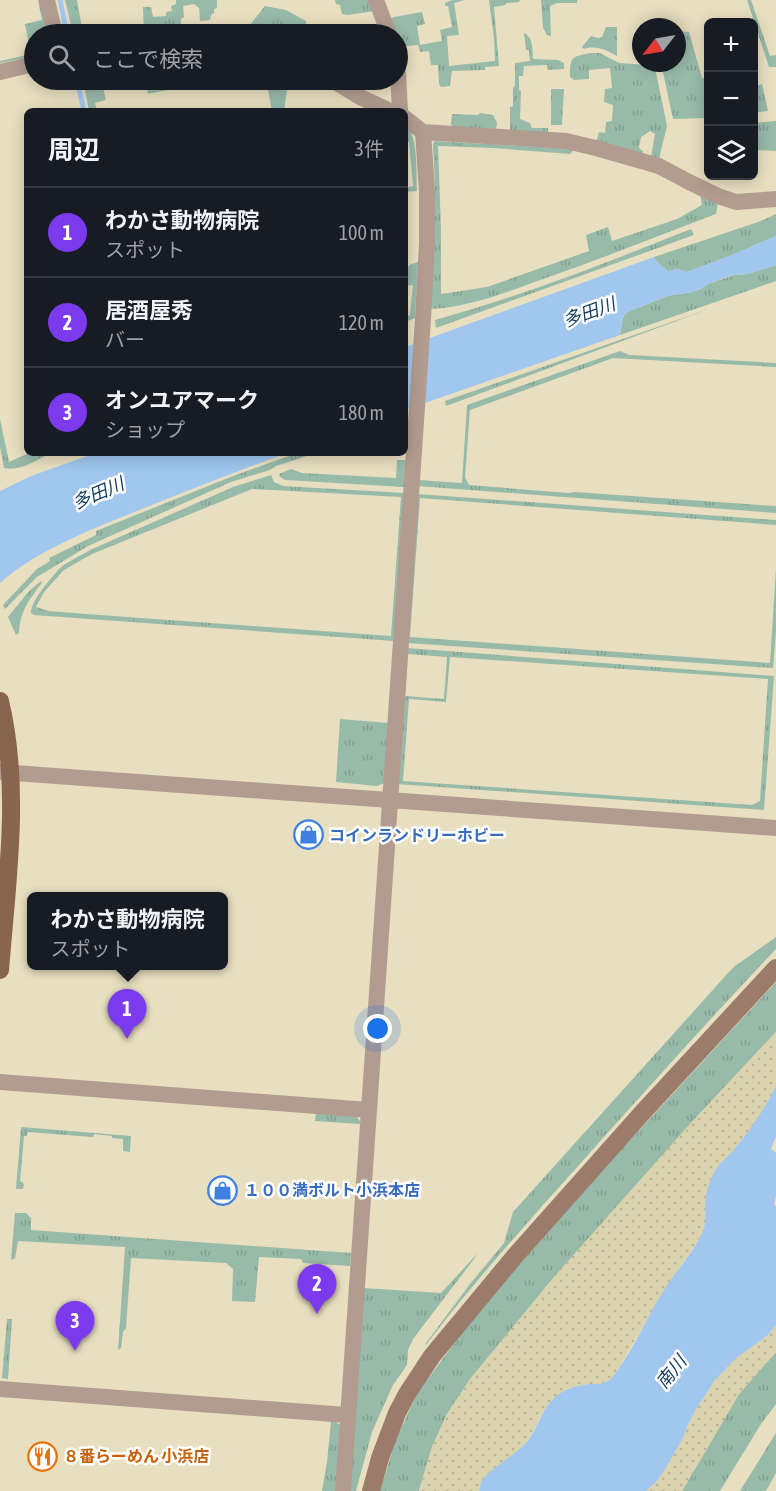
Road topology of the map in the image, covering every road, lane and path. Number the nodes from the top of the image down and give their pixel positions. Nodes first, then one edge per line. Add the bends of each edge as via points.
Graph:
1 (47, 0) edge
2 (376, 0) edge
3 (53, 24) edge
4 (385, 24) edge
5 (24, 66) edge
6 (0, 72) edge
7 (348, 90) edge
8 (399, 90) edge
9 (384, 108) edge
10 (400, 108) edge
11 (408, 120) edge
12 (423, 132) junction
13 (776, 199) edge
14 (0, 701) edge
15 (5, 773) edge
16 (390, 801) junction
17 (776, 828) edge
18 (776, 968) edge
19 (0, 970) edge
20 (0, 1082) edge
21 (369, 1110) junction
22 (0, 1389) edge
23 (347, 1415) junction
24 (343, 1491) edge
25 (371, 1491) edge

1 - 3 street
2 - 4 street
5 - 6 street
7 - 9 street
8 - 10 street
11 - 12 street
12 - 13 street via 566,141 659,166 736,202
12 - 16 street via 427,243
14 - 15 main road via 5,728
15 - 16 street
15 - 19 main road via 10,828
16 - 17 street
16 - 21 street
18 - 25 street via 508,1264 438,1349 402,1404
20 - 21 street
21 - 23 street
22 - 23 street
23 - 24 street

